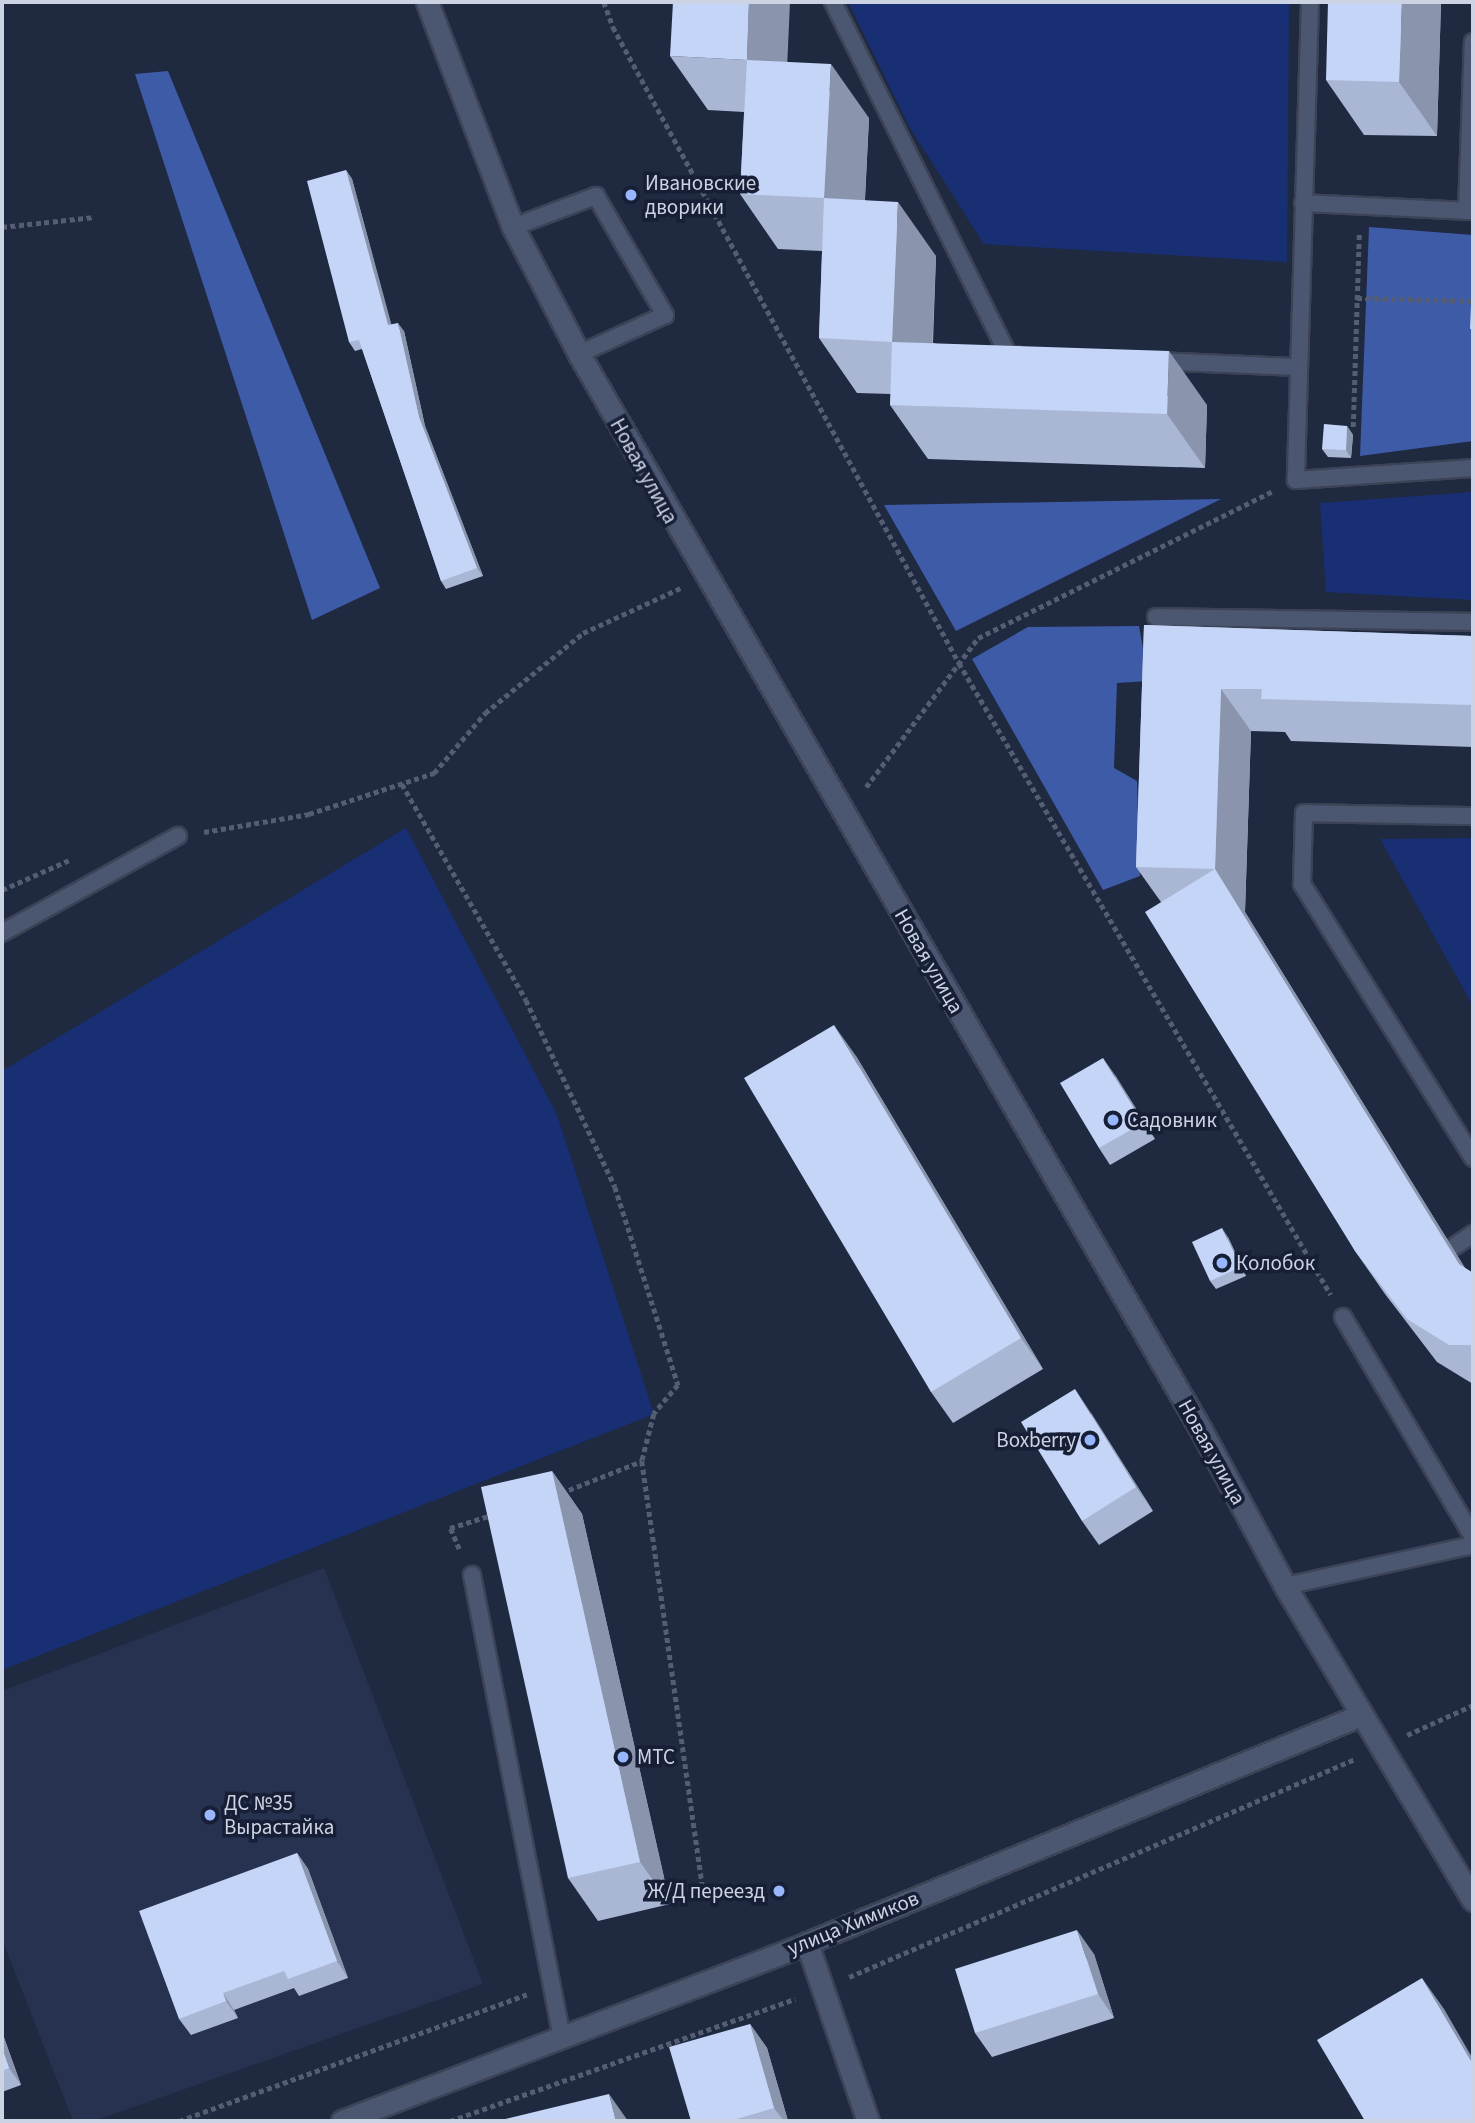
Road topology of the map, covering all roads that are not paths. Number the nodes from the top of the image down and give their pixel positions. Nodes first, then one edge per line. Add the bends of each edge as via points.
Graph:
1 (427, 2) edge
2 (833, 2) edge
3 (1310, 2) edge
4 (1473, 42) edge
5 (1303, 203) junction
6 (1470, 211) edge
7 (513, 228) junction
8 (579, 354) junction
9 (1035, 356) edge
10 (1145, 360) edge
11 (1296, 367) junction
12 (1473, 468) edge
13 (1156, 617) dead end
14 (1473, 622) edge
15 (1473, 816) edge
16 (178, 836) road end
17 (2, 933) edge
18 (1473, 1158) edge
19 (1473, 1234) edge
20 (1455, 1246) dead end
21 (1343, 1317) road end
22 (1473, 1537) edge
23 (1473, 1545) edge
24 (472, 1576) road end
25 (1285, 1586) junction
26 (1361, 1716) junction
27 (1473, 1900) edge
28 (807, 1943) junction
29 (562, 2038) junction
30 (342, 2121) edge
31 (868, 2121) edge

1 - 7 street, Новая улица
2 - 9 lane via 1008,355
3 - 5 lane
4 - 6 lane
5 - 6 lane
5 - 11 lane
7 - 8 street, Новая улица
7 - 8 lane via 596,196 665,315
8 - 25 street, Новая улица via 1201,1430
10 - 11 lane
11 - 12 lane via 1296,480
13 - 14 lane
15 - 18 lane via 1304,813 1302,884
16 - 17 lane
19 - 20 lane
21 - 22 lane
23 - 25 lane
24 - 29 lane
25 - 26 street, Новая улица
26 - 27 street, Новая улица
26 - 28 street, улица Химиков
28 - 29 street, улица Химиков
28 - 31 street
29 - 30 street, улица Химиков

